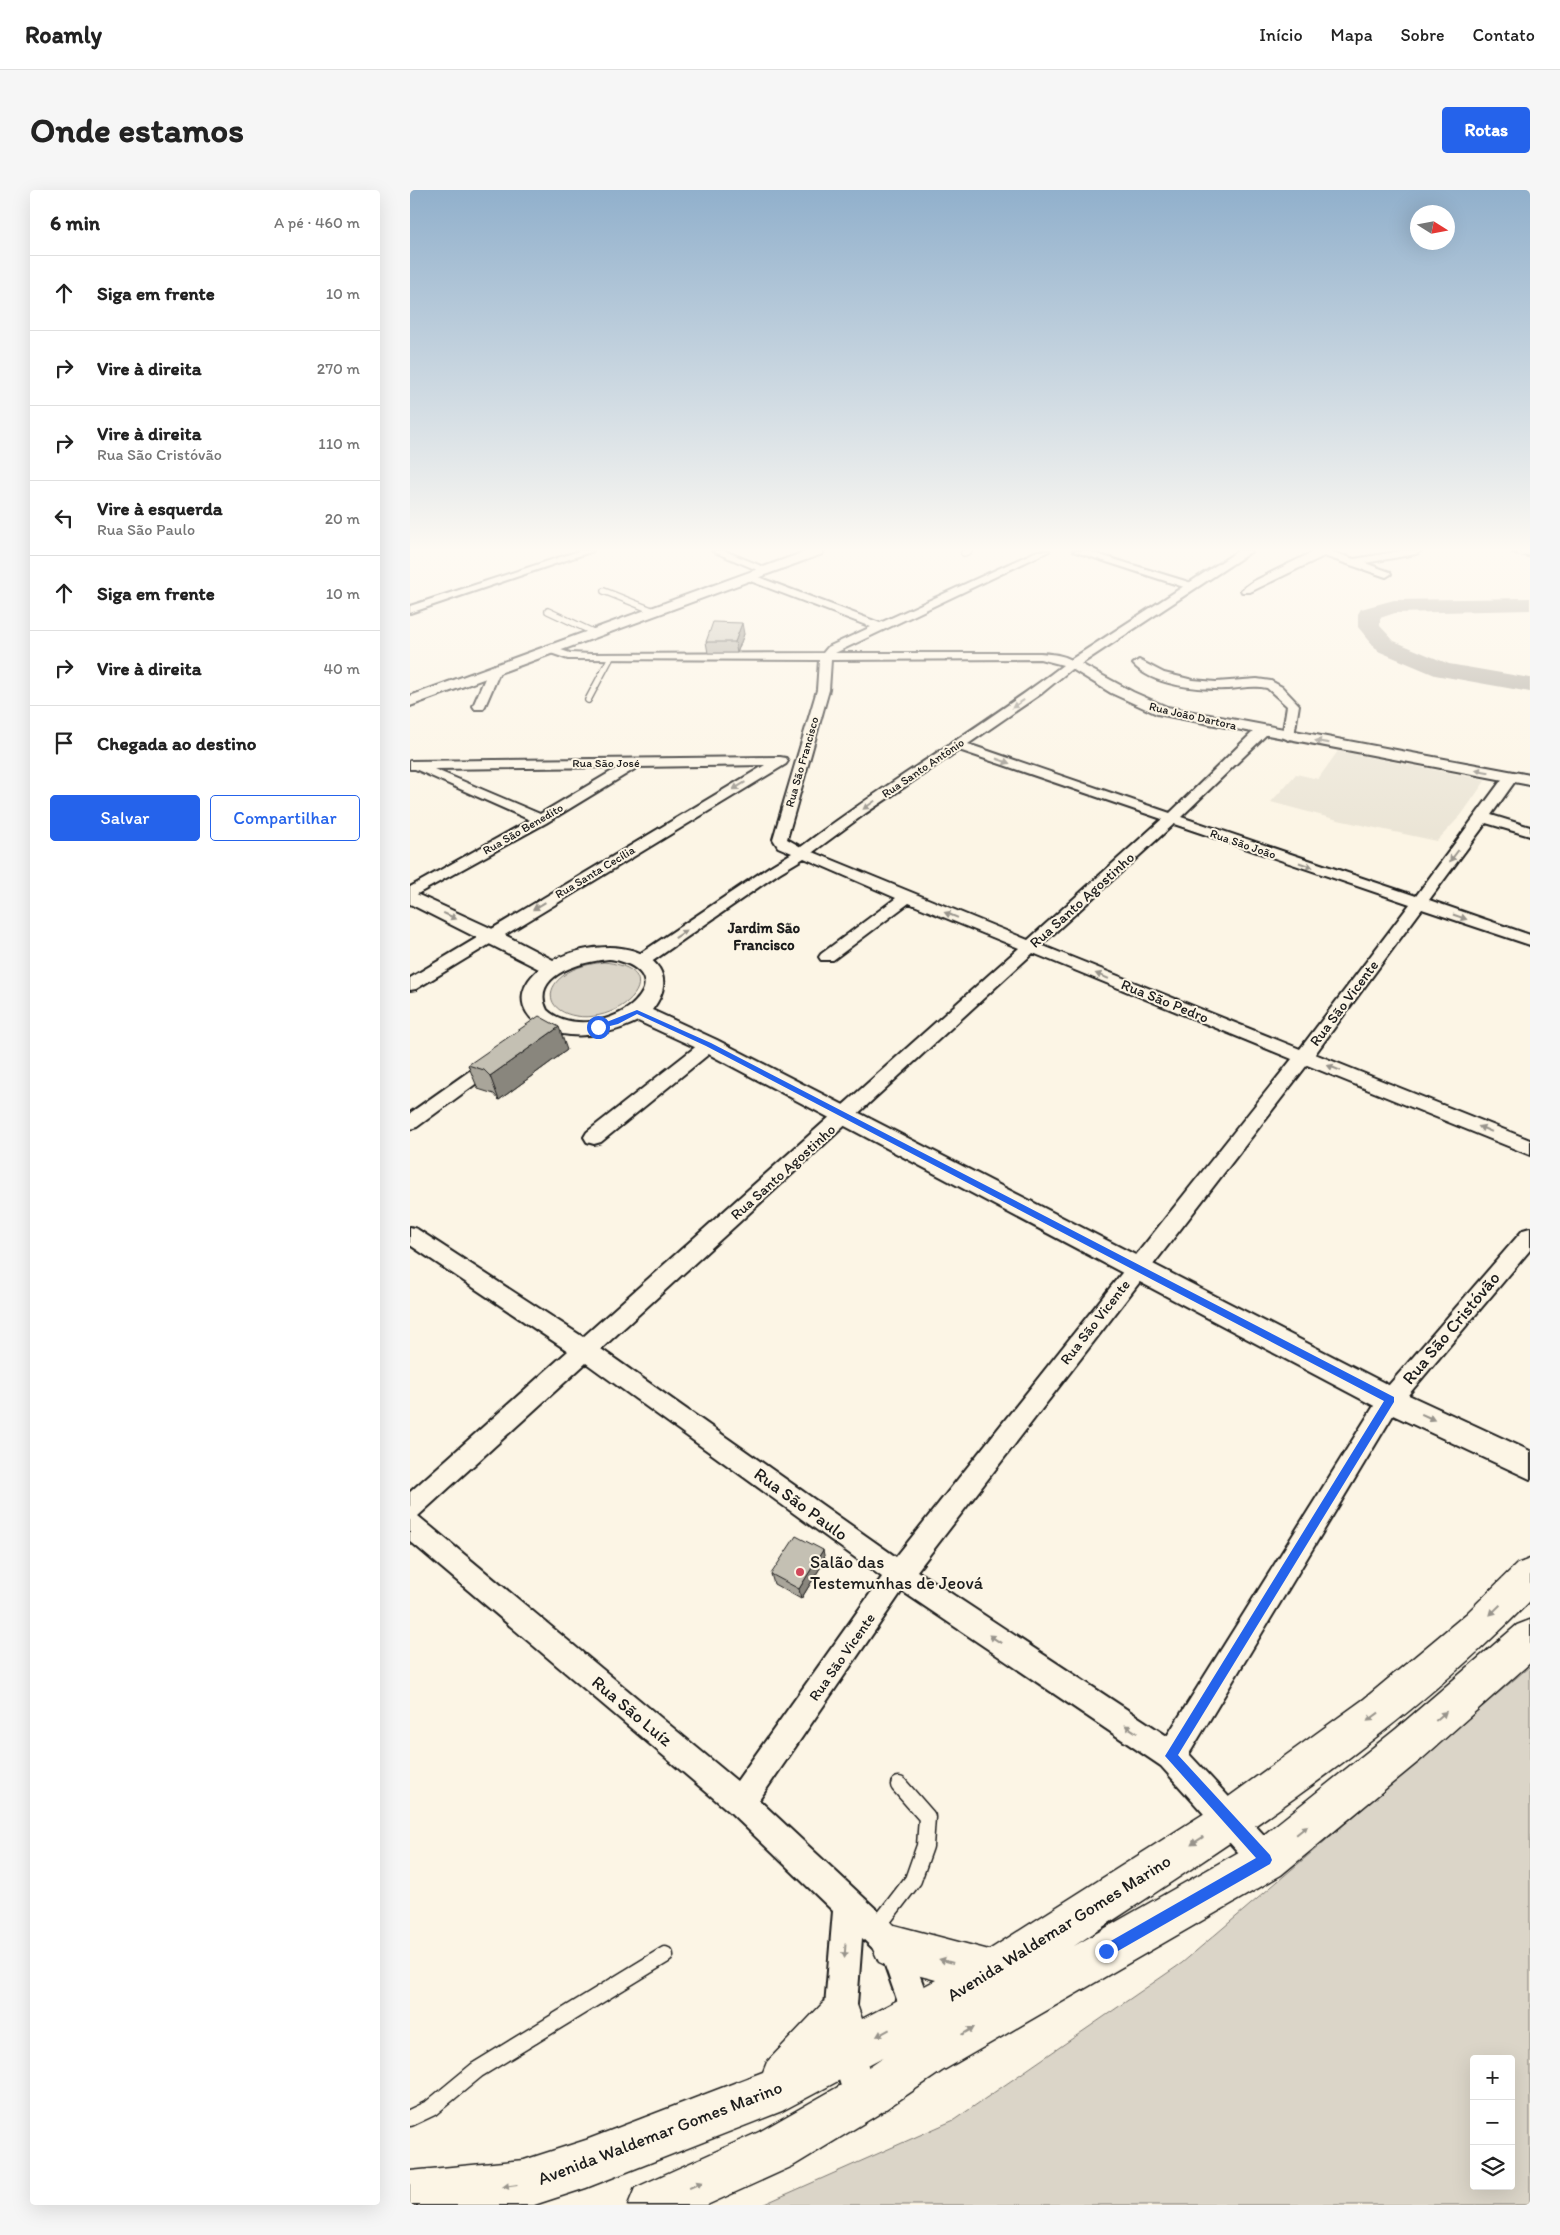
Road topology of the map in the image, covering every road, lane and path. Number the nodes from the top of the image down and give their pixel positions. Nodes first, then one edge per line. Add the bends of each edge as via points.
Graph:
1 (562, 645) edge
2 (840, 645) edge
3 (1100, 645) edge
4 (549, 650) junction
5 (611, 657) junction
6 (825, 658) junction
7 (1071, 664) junction
8 (1139, 664) dead end
9 (496, 669) junction
10 (588, 700) dead end
11 (410, 701) edge
12 (479, 706) dead end
13 (1262, 731) junction
14 (1288, 736) junction
15 (957, 745) junction
16 (781, 761) junction
17 (802, 761) junction
18 (635, 763) junction
19 (412, 765) edge
20 (1511, 776) junction
21 (1530, 780) edge
22 (1483, 817) junction
23 (541, 820) junction
24 (1171, 820) junction
25 (1530, 832) edge
26 (783, 844) junction
27 (801, 853) junction
28 (774, 870) junction
29 (410, 895) edge
30 (908, 897) junction
31 (1419, 903) junction
32 (490, 935) junction
33 (1530, 940) edge
34 (1030, 947) junction
35 (827, 957) dead end
36 (641, 961) junction
37 (553, 968) junction
38 (410, 985) edge
39 (637, 1012) junction
40 (709, 1045) junction
41 (510, 1050) edge
42 (1304, 1056) junction
43 (845, 1117) junction
44 (410, 1122) edge
45 (594, 1137) dead end
46 (1530, 1148) edge
47 (410, 1235) edge
48 (1530, 1236) edge
49 (1137, 1268) junction
50 (585, 1350) junction
51 (1390, 1400) junction
52 (1530, 1465) edge
53 (410, 1508) edge
54 (410, 1525) edge
55 (899, 1574) junction
56 (1530, 1576) edge
57 (1530, 1638) edge
58 (1171, 1756) junction
59 (899, 1786) dead end
60 (740, 1802) junction
61 (1230, 1820) junction
62 (1266, 1860) junction
63 (849, 1903) junction
64 (884, 1938) junction
65 (665, 1955) dead end
66 (994, 1973) junction
67 (923, 2034) junction
68 (844, 2035) junction
69 (861, 2099) junction
70 (410, 2118) edge
71 (410, 2195) edge
72 (652, 2205) edge

1 - 4 street
2 - 6 street
3 - 7 street
4 - 5 street via 568,656
4 - 9 street
5 - 6 street
5 - 10 lane
6 - 7 street via 1040,656
6 - 17 street, Rua São Francisco via 823,690
7 - 13 street, Rua João Dartora via 1112,688 1163,711
7 -> 15 street, Rua Santo Antônio via 1042,688
8 - 14 street via 1154,674 1184,683 1223,686 1267,684 1277,688 1293,705
9 - 11 street
9 - 12 street
13 - 14 street, Rua João Dartora
13 - 24 street, Rua Santo Agostinho
20 -> 14 street, Rua João Dartora
15 -> 24 street, Rua São João
15 -> 27 street, Rua Santo Antônio
16 - 17 street, Rua São José
16 - 18 street, Rua São José
16 -> 32 street, Rua Santa Cecília
17 - 26 street, Rua São Francisco via 780,839
18 - 19 street, Rua São José
18 - 23 street, Rua São Benedito
19 - 23 street
20 - 21 street, Rua João Dartora
20 - 22 street, Rua São Vicente
22 - 25 street
22 -> 31 street, Rua São Vicente
23 - 29 street, Rua São Benedito
24 -> 31 street, Rua São João
24 - 34 street, Rua Santo Agostinho
26 - 27 street
26 - 28 street
27 - 28 street, Rua Santo Antônio
27 - 30 street, Rua São Pedro
36 -> 28 street, Rua Santo Antônio
29 -> 32 street
34 -> 30 street, Rua São Pedro
30 - 35 street
31 -> 33 street, Rua São João
31 - 42 street, Rua São Vicente
32 - 37 street
32 - 38 street, Rua Santa Cecília
42 -> 34 street, Rua São Pedro
34 - 43 street, Rua Santo Agostinho
36 - 37 street via 627,955 590,954
36 - 39 street via 651,970 655,980 653,992
37 - 39 street via 533,990 532,1002 541,1028 598,1027
39 - 40 street
40 - 43 street
40 - 45 street
41 - 44 street
46 -> 42 street, Rua São Pedro
42 - 49 street, Rua São Vicente
43 - 49 street
43 - 50 street, Rua Santo Agostinho
47 - 50 street, Rua São Paulo
48 - 51 street, Rua São Cristóvão
49 - 51 street
49 - 55 street, Rua São Vicente
50 - 53 street, Rua Santo Agostinho
50 - 55 street, Rua São Paulo
51 -> 52 street
51 - 58 street, Rua São Cristóvão
54 - 60 street, Rua São Luíz
58 -> 55 street, Rua São Paulo
55 - 60 street, Rua São Vicente
56 -> 61 main road, Avenida Waldemar Gomes Marino via 1479,1627 1378,1714
62 -> 57 main road, Avenida Waldemar Gomes Marino via 1410,1743
58 - 61 street, Rua São Paulo
59 - 64 lane via 927,1817 926,1846
60 - 63 street, Rua São Luíz
61 - 62 street, Rua São Paulo
61 -> 66 main road, Avenida Waldemar Gomes Marino
67 -> 62 main road, Avenida Waldemar Gomes Marino
63 - 64 street, Rua São Luíz
63 -> 68 street
66 -> 64 main road
64 - 67 street
65 - 70 lane via 477,2070 431,2108
66 - 67 main road, Avenida Waldemar Gomes Marino
67 -> 68 main road, Avenida Waldemar Gomes Marino
67 - 69 main road, Avenida Waldemar Gomes Marino
68 - 69 street
68 -> 71 main road, Avenida Waldemar Gomes Marino via 766,2096 586,2164 524,2184
72 -> 69 main road, Avenida Waldemar Gomes Marino via 776,2149

